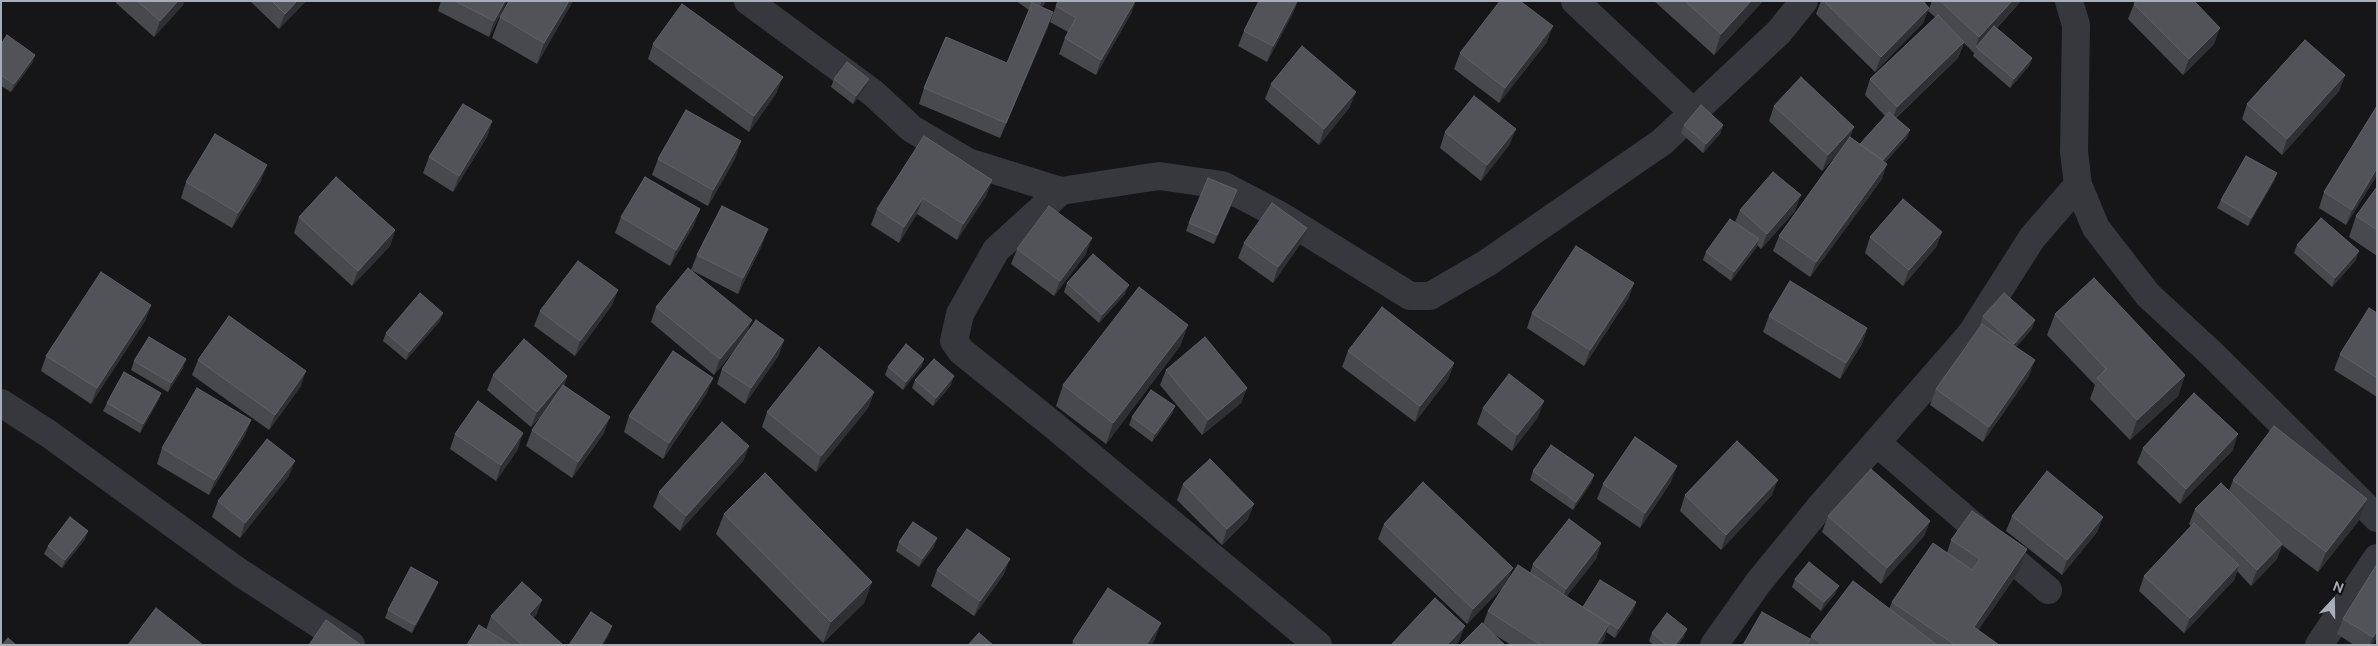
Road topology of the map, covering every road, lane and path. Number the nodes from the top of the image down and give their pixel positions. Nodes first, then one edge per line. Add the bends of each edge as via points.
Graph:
1 (748, 1) edge
2 (1575, 1) edge
3 (1804, 1) edge
4 (2069, 1) edge
5 (1693, 112) junction
6 (2078, 186) junction
7 (1061, 191) junction
8 (1, 402) edge
9 (1877, 443) junction
10 (2377, 518) edge
11 (2377, 558) edge
12 (2048, 590) dead end
13 (351, 645) edge
14 (1318, 645) edge
15 (1714, 645) edge
16 (2319, 645) edge

1 - 7 street via 873,93 912,129 968,162
2 - 5 street
3 - 5 street via 1779,32
4 - 6 street via 2076,25 2074,152
5 - 7 street via 1654,148 1487,263 1430,296 1410,296 1282,216 1222,185 1159,176
6 - 9 street via 2032,238 1971,334
6 - 10 street via 2096,228 2148,295
7 - 14 street via 996,250 960,314 954,341 961,351
8 - 13 street via 239,572
9 - 12 street
9 - 15 street via 1758,583
11 - 16 street

